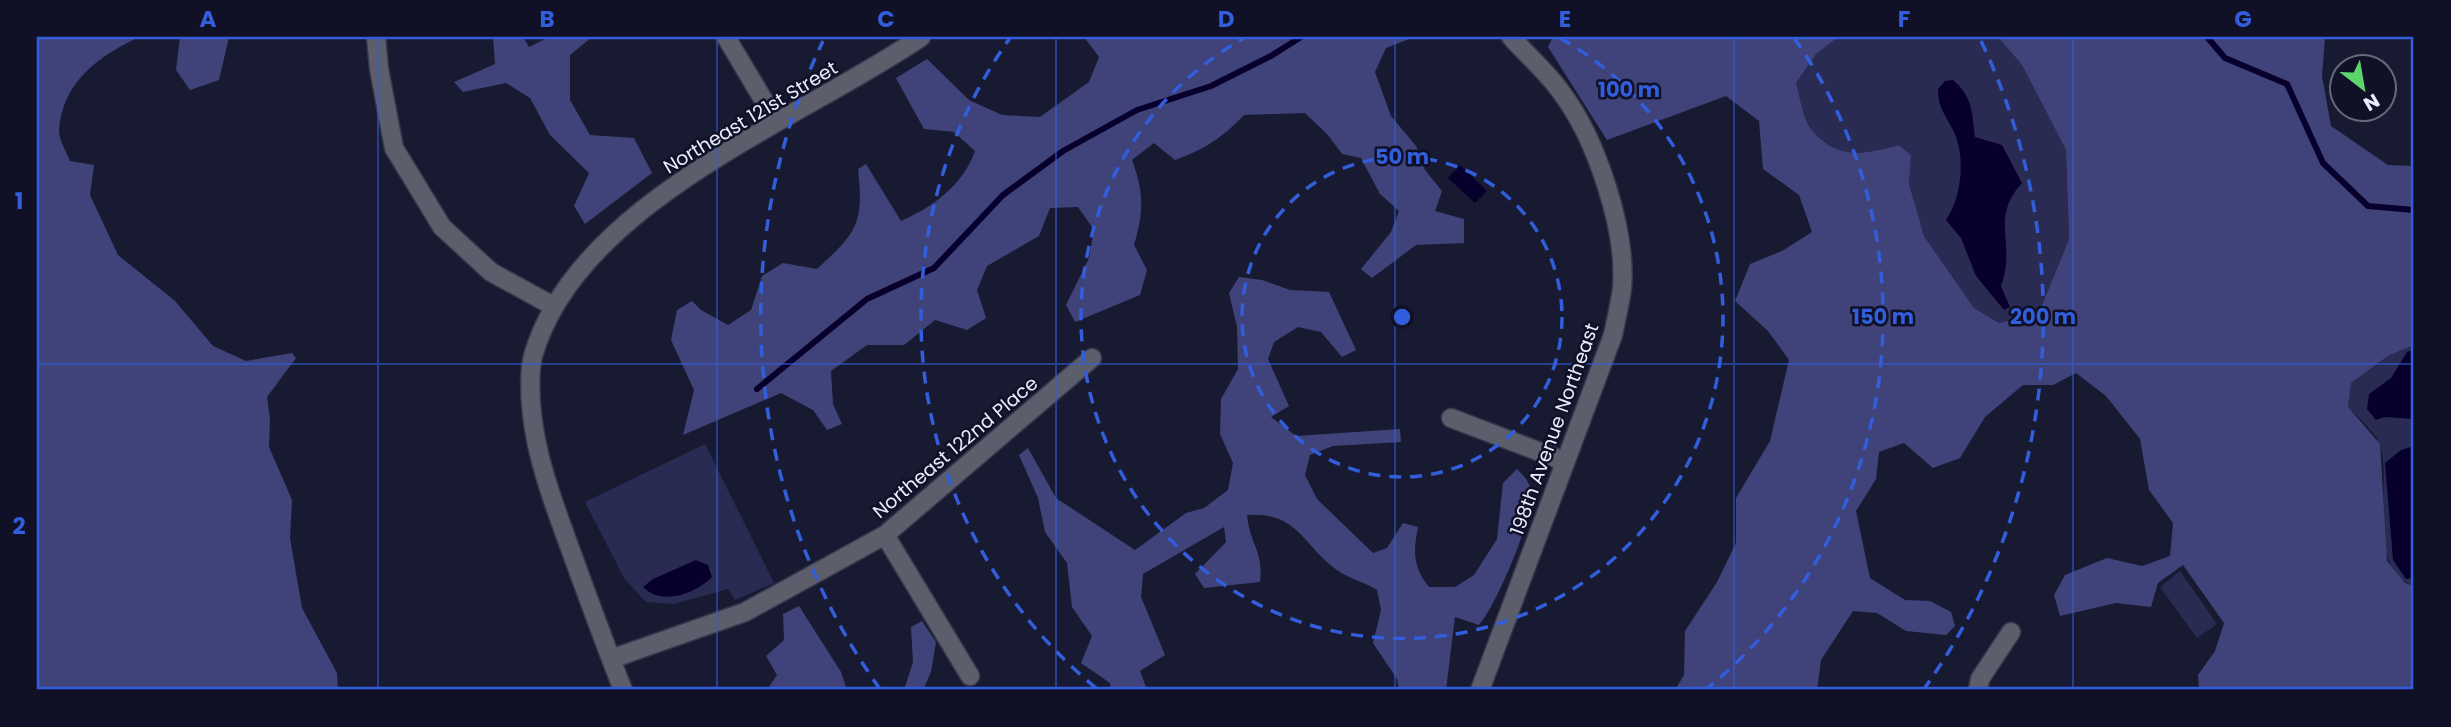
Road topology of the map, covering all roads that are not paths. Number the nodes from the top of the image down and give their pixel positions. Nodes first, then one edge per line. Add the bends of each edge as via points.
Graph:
1 (376, 37) edge
2 (726, 37) edge
3 (922, 37) edge
4 (1511, 37) edge
5 (776, 121) junction
6 (553, 306) junction
7 (1091, 358) dead end
8 (1451, 418) dead end
9 (1564, 461) junction
10 (885, 535) junction
11 (2011, 632) dead end
12 (611, 659) junction
13 (970, 676) dead end
14 (623, 690) edge
15 (1480, 690) edge
16 (1978, 690) edge

1 - 6 street via 394,148 442,227 491,272
2 - 5 street
3 - 5 street, Northeast 121st Street
4 - 9 street, 198th Avenue Northeast via 1561,92 1587,136 1608,189 1619,249 1622,287 1613,335
5 - 6 street, Northeast 121st Street via 689,176 610,236
6 - 12 street, Northeast 121st Street via 532,358 532,414 549,489
7 - 10 street, Northeast 122nd Place
8 - 9 street
9 - 15 street, 198th Avenue Northeast
10 - 12 street, Northeast 122nd Place via 745,612
10 - 13 street
11 - 16 street via 1980,679
12 - 14 street, Northeast 121st Street

